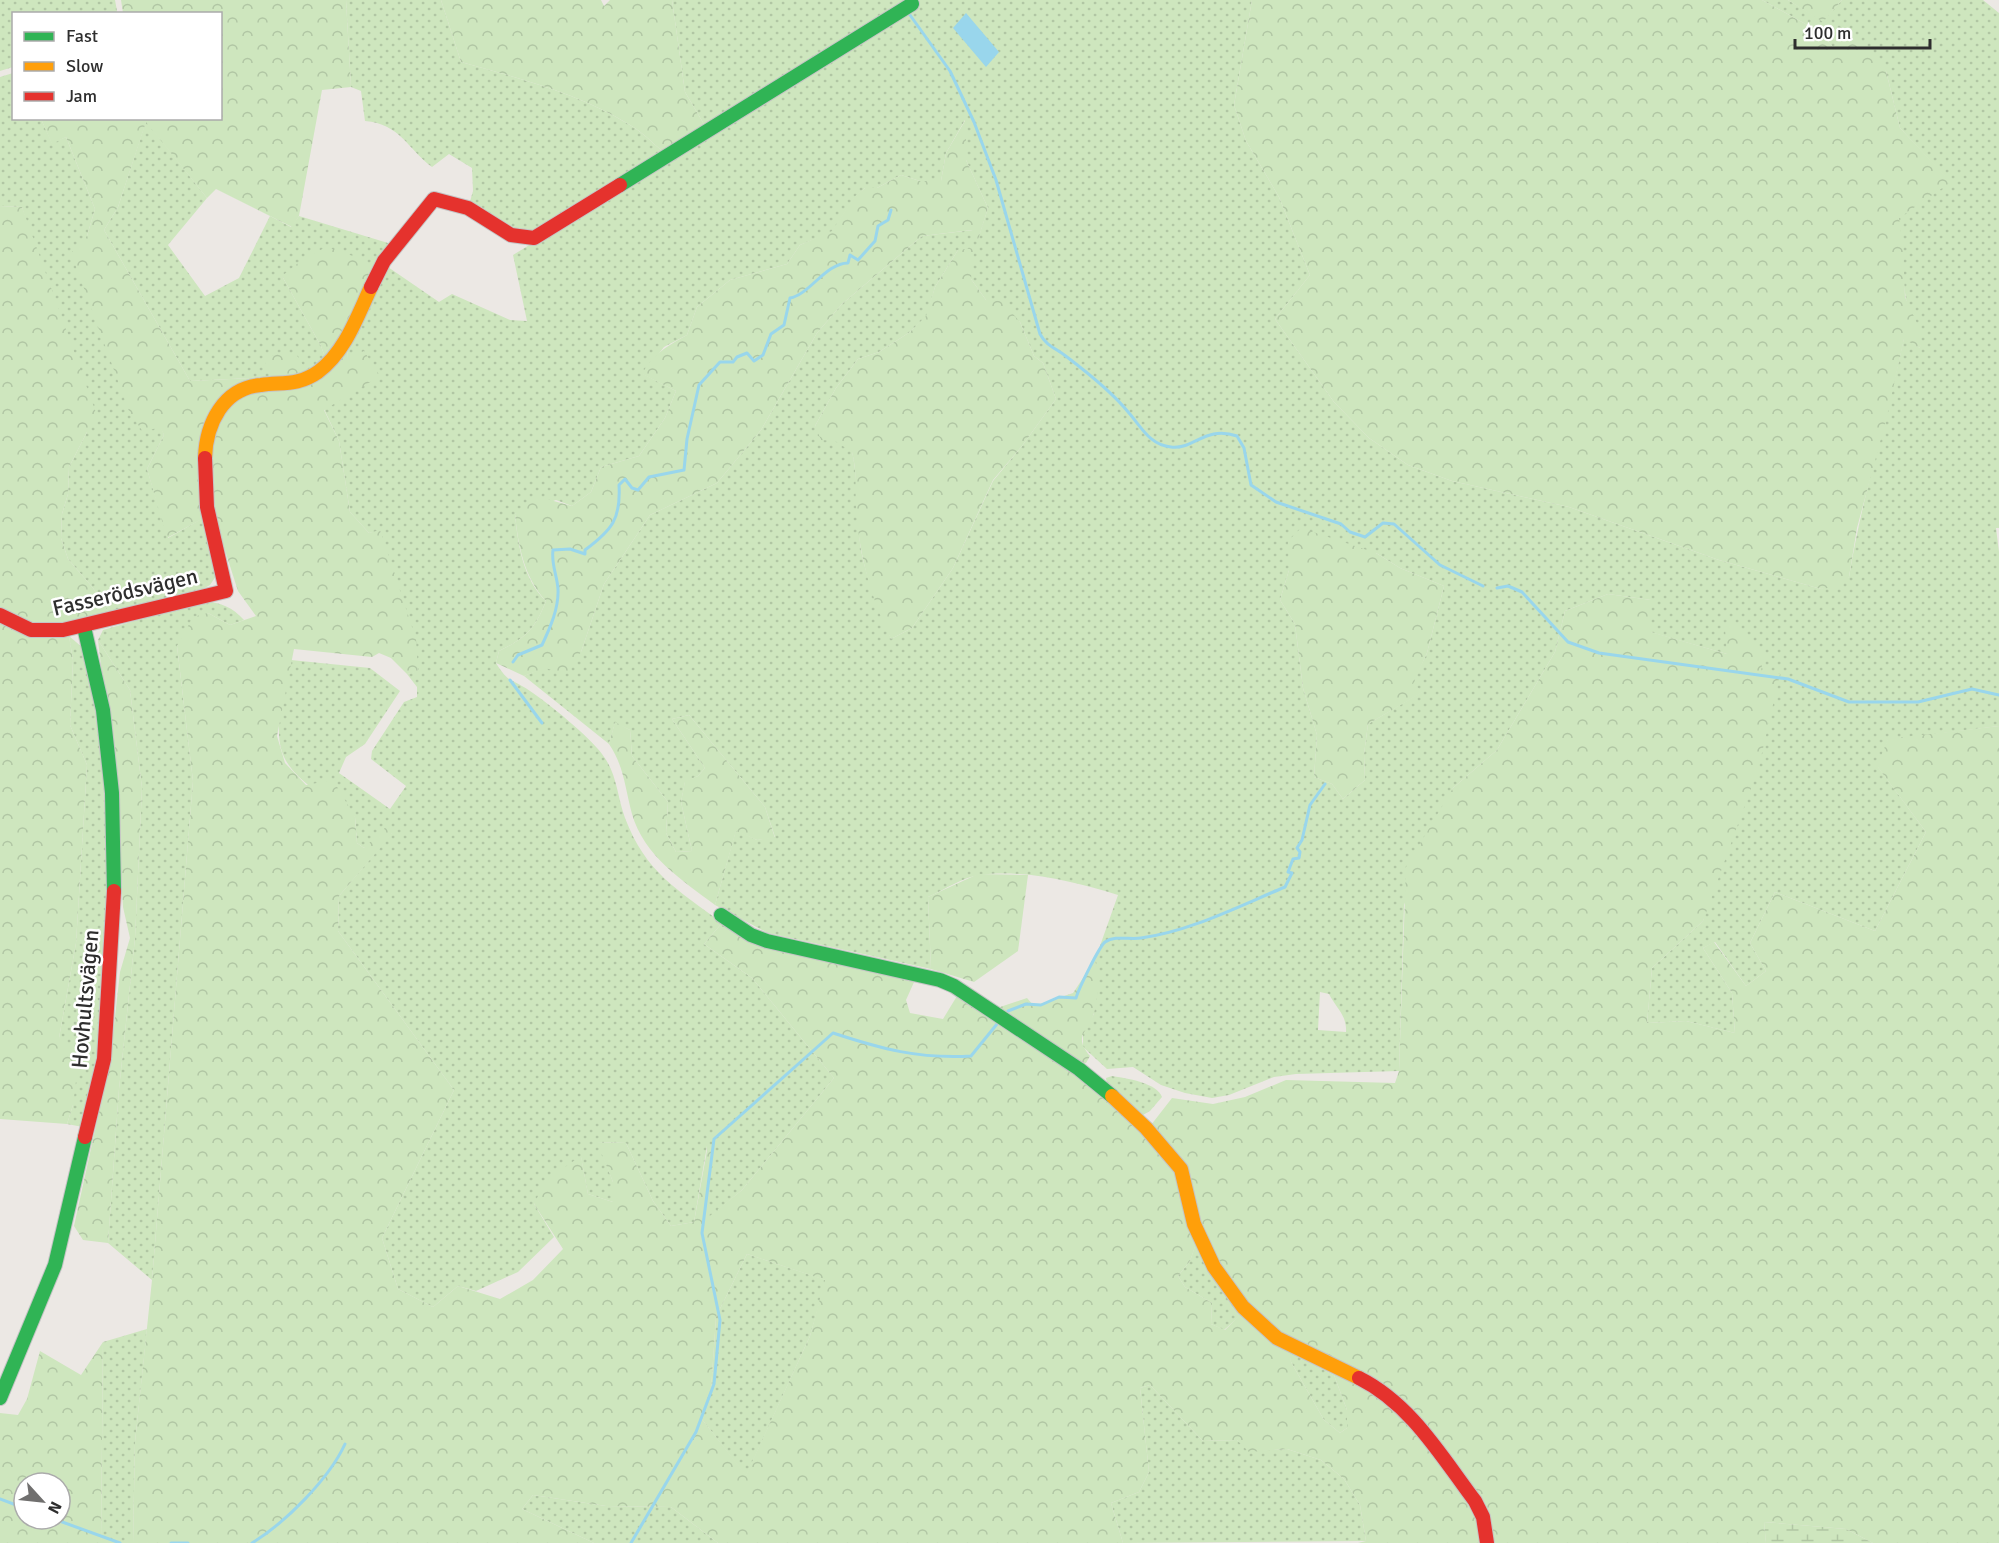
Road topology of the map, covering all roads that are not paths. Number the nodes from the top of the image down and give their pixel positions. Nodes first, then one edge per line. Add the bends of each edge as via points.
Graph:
1 (912, 4) dead end
2 (0, 615) edge
3 (84, 627) junction
4 (721, 915) dead end
5 (0, 1398) edge
6 (1487, 1543) edge

1 - 3 street, Fasserödsvägen via 534,238 510,236 464,206 434,199 384,261 332,361 303,381 254,385 238,391 218,407 211,420 204,485 226,591
2 - 3 street, Fasserödsvägen via 31,630
3 - 5 street, Hovhultsvägen via 103,711 112,793 114,907 104,1059 55,1265
4 - 6 street via 766,941 954,986 1079,1069 1117,1100 1181,1169 1194,1224 1214,1267 1243,1307 1277,1338 1373,1384 1406,1410 1475,1501 1483,1517

